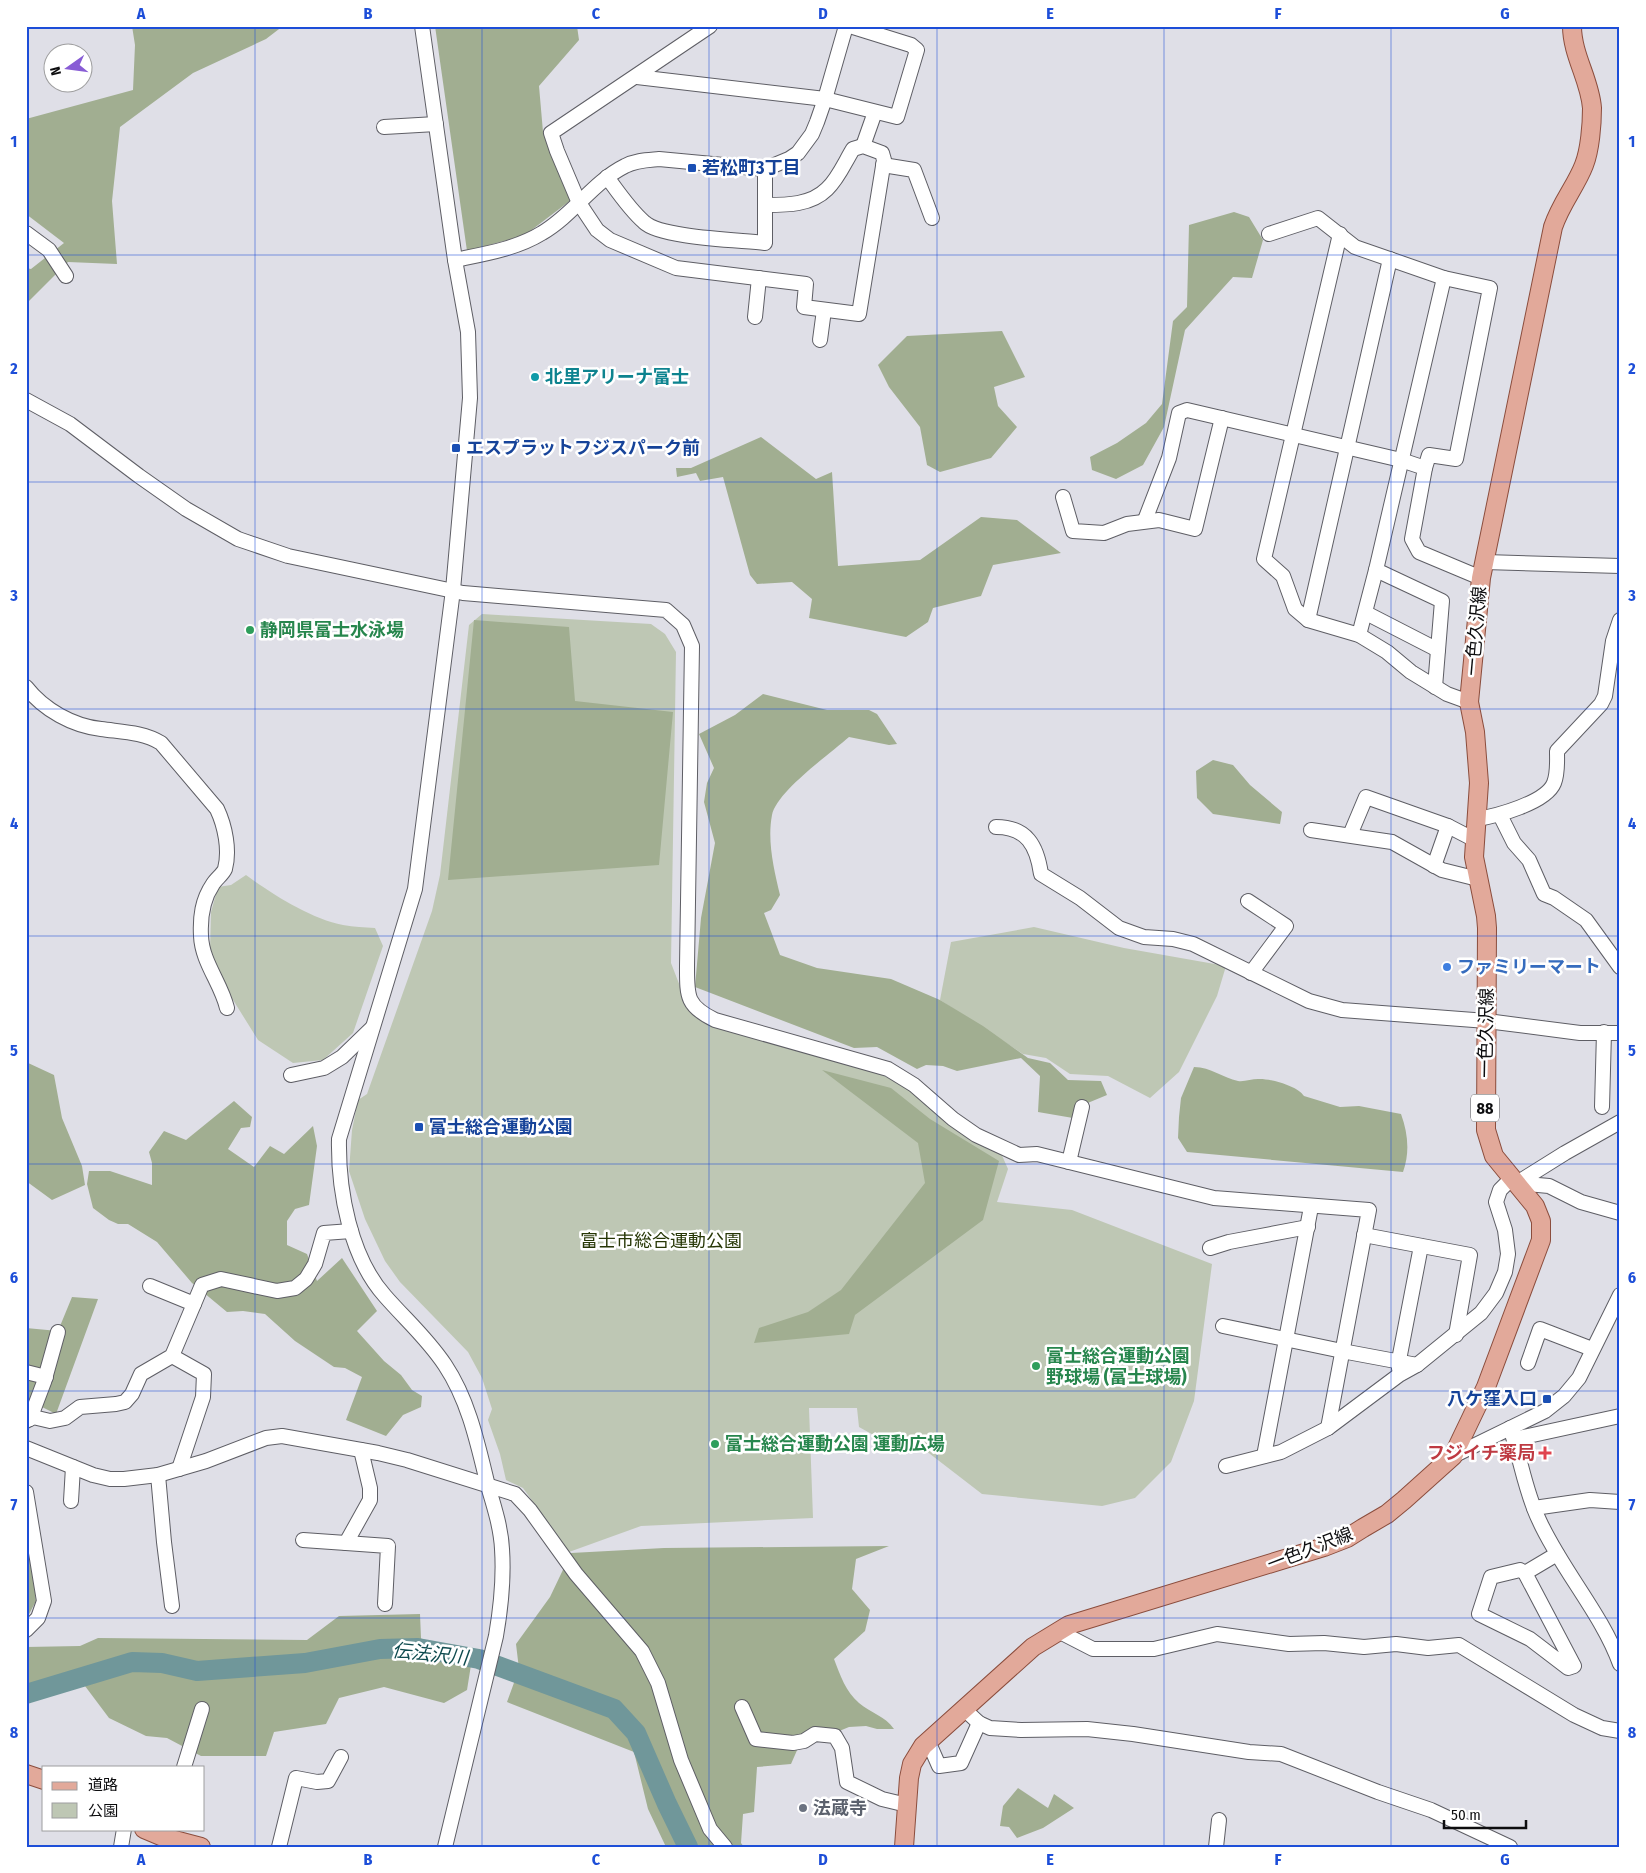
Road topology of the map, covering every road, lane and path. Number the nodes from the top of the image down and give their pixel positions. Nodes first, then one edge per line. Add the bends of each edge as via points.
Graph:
1 (422, 26) edge
2 (710, 26) edge
3 (848, 26) edge
4 (1572, 26) edge
5 (637, 77) junction
6 (825, 99) junction
7 (875, 112) junction
8 (436, 124) junction
9 (384, 127) dead end
10 (863, 146) junction
11 (883, 165) junction
12 (765, 169) junction
13 (607, 177) junction
14 (579, 203) junction
15 (766, 205) junction
16 (932, 218) dead end
17 (26, 233) edge
18 (1269, 234) dead end
19 (1340, 234) junction
20 (1390, 259) junction
21 (455, 260) junction
22 (66, 276) dead end
23 (760, 278) junction
24 (1444, 278) junction
25 (824, 310) junction
26 (755, 317) dead end
27 (820, 340) dead end
28 (26, 400) edge
29 (1222, 418) junction
30 (1293, 435) junction
31 (1347, 447) junction
32 (1401, 460) junction
33 (1425, 468) junction
34 (1063, 498) dead end
35 (1146, 520) junction
36 (1620, 566) edge
37 (1376, 570) junction
38 (1483, 570) junction
39 (453, 590) junction
40 (1366, 613) junction
41 (1308, 620) junction
42 (1620, 620) edge
43 (1359, 635) junction
44 (1438, 650) junction
45 (26, 687) edge
46 (1435, 687) junction
47 (1469, 702) junction
48 (1500, 815) junction
49 (1477, 819) junction
50 (1448, 826) junction
51 (996, 827) dead end
52 (1311, 830) dead end
53 (1350, 835) junction
54 (1475, 840) junction
55 (1434, 866) junction
56 (1478, 878) junction
57 (1248, 901) dead end
58 (1620, 968) edge
59 (1251, 973) junction
60 (227, 1008) dead end
61 (1486, 1022) junction
62 (372, 1028) junction
63 (1604, 1032) junction
64 (1620, 1033) edge
65 (291, 1075) dead end
66 (1082, 1107) dead end
67 (1602, 1107) dead end
68 (1620, 1122) edge
69 (1069, 1162) junction
70 (1514, 1181) junction
71 (1311, 1207) junction
72 (1620, 1213) edge
73 (1308, 1227) junction
74 (351, 1231) junction
75 (1364, 1235) junction
76 (1421, 1246) junction
77 (1210, 1248) dead end
78 (150, 1286) dead end
79 (1620, 1295) edge
80 (194, 1304) junction
81 (1615, 1318) edge
82 (1223, 1326) dead end
83 (58, 1332) dead end
84 (1456, 1335) junction
85 (1286, 1339) junction
86 (1592, 1349) junction
87 (1342, 1351) junction
88 (172, 1356) junction
89 (1399, 1360) junction
90 (1528, 1363) dead end
91 (1417, 1364) junction
92 (26, 1372) edge
93 (1399, 1375) junction
94 (46, 1377) junction
95 (1620, 1416) edge
96 (28, 1420) edge
97 (1328, 1428) junction
98 (1512, 1434) junction
99 (26, 1448) edge
100 (361, 1450) junction
101 (1264, 1456) junction
102 (1453, 1456) junction
103 (1226, 1466) dead end
104 (73, 1467) junction
105 (179, 1469) junction
106 (158, 1475) junction
107 (488, 1486) junction
108 (26, 1492) edge
109 (71, 1501) dead end
110 (1620, 1502) edge
111 (1534, 1508) junction
112 (302, 1540) dead end
113 (346, 1543) junction
114 (1557, 1554) junction
115 (1525, 1573) junction
116 (385, 1604) dead end
117 (172, 1606) dead end
118 (26, 1630) edge
119 (1058, 1631) junction
120 (1620, 1664) edge
121 (742, 1707) dead end
122 (964, 1708) junction
123 (202, 1709) dead end
124 (979, 1723) junction
125 (1620, 1730) edge
126 (928, 1741) junction
127 (341, 1757) dead end
128 (184, 1766) edge
129 (26, 1774) edge
130 (42, 1779) edge
131 (907, 1805) junction
132 (1219, 1820) dead end
133 (124, 1830) edge
134 (149, 1830) edge
135 (164, 1833) edge
136 (1508, 1846) edge
137 (121, 1847) edge
138 (201, 1847) edge
139 (279, 1847) edge
140 (445, 1847) edge
141 (725, 1847) edge
142 (904, 1847) edge
143 (1216, 1847) edge

1 - 8 street
2 - 5 street
3 - 6 street
3 - 7 street via 917,50 897,117
4 - 38 main road, 一色久沢線 / 88 via 1575,51 1592,107 1590,132 1584,165 1553,226
5 - 6 street
5 - 14 street via 552,133
6 - 7 street
6 - 12 street via 806,144 789,159
7 - 10 street
8 - 9 street
8 - 21 street
10 - 11 street via 882,153
10 - 15 street via 853,149 827,190 792,204
11 - 16 street via 914,170
11 - 25 street via 859,314
12 - 13 street via 659,159 626,165
12 - 15 street
13 - 14 street
13 - 15 street via 644,223 674,234 765,243
14 - 21 street via 524,244
14 - 23 street via 597,230 610,240 661,262 676,268
17 - 22 street via 49,250
18 - 19 street via 1318,218
19 - 20 street via 1356,247
19 - 30 street
20 - 24 street
20 - 31 street
21 - 39 street via 468,332 470,398
23 - 25 street via 806,284 804,307
23 - 26 street
24 - 32 street
24 - 33 street via 1490,288 1456,459 1429,455
25 - 27 street
28 - 39 street via 70,424 186,509 238,539 288,556
29 - 30 street
29 - 35 street via 1187,410 1179,413 1169,458
29 - 35 street via 1195,529
30 - 31 street
30 - 41 street via 1264,559 1283,576 1295,609
31 - 32 street
31 - 41 street
32 - 33 street
32 - 37 street
33 - 38 street via 1412,539 1419,552
34 - 35 street via 1073,531 1104,533
36 - 38 street
37 - 40 street
37 - 44 street via 1442,601
38 - 47 main road, 一色久沢線 / 88
39 - 62 street via 415,889
39 - 69 street via 666,610 683,624 692,646 687,986 690,1000 700,1013 888,1069 914,1085 976,1135 1019,1155 1036,1154
40 - 43 street
40 - 44 street
41 - 43 street
42 - 48 street via 1613,641 1605,696 1558,751 1554,784 1547,792
43 - 46 street
44 - 46 street
45 - 60 street via 54,712 78,725 152,737 161,743 217,809 223,821 226,846 224,871 209,890 202,908 201,937 206,960
46 - 47 street
47 - 49 main road, 一色久沢線 / 88 via 1479,783
48 - 49 street
48 - 58 street via 1514,843 1528,860 1544,894 1586,920
49 - 54 main road, 一色久沢線 / 88
50 - 53 street via 1366,796
50 - 54 street
50 - 55 street
51 - 59 street via 1012,828 1023,834 1036,852 1042,874 1119,928 1144,937 1194,944
52 - 53 street
53 - 55 street via 1392,842
54 - 56 main road, 一色久沢線 / 88
55 - 56 street
56 - 61 main road, 一色久沢線 / 88 via 1486,916
57 - 59 street via 1286,926
59 - 61 street via 1309,1001 1342,1010
61 - 63 street via 1559,1031
61 - 70 main road, 一色久沢線 / 88 via 1486,1130 1494,1156
62 - 65 street via 342,1057 324,1068
62 - 74 street via 339,1139 338,1168
63 - 64 street
63 - 67 street
66 - 69 street
68 - 70 street
69 - 71 street via 1214,1198
70 - 72 street via 1548,1186 1581,1202
70 - 84 street via 1500,1190 1496,1202 1505,1230 1508,1254 1505,1272 1496,1293 1481,1314
70 - 102 main road, 一色久沢線 / 88 via 1535,1206 1541,1220 1541,1240 1489,1379
71 - 73 street
71 - 75 street via 1369,1210
73 - 77 street
73 - 85 street
74 - 80 street via 324,1233 315,1264 306,1279 295,1288 277,1290 221,1279 202,1285
74 - 107 street via 371,1276 384,1295 418,1330 446,1366 471,1420
75 - 76 street
75 - 87 street
76 - 84 street via 1470,1254
76 - 89 street
78 - 80 street
79 - 81 street
80 - 88 street
81 - 86 street
82 - 85 street
83 - 94 street
84 - 91 street
85 - 87 street
85 - 101 street
86 - 90 street via 1540,1328
86 - 98 street via 1579,1378 1564,1396
87 - 89 street
87 - 97 street
88 - 96 street via 141,1374 125,1402 80,1407 65,1418 50,1421 33,1417
88 - 105 street via 204,1374 203,1397
89 - 91 street
89 - 93 street
91 - 93 street
92 - 94 street
93 - 97 street
94 - 96 street
95 - 98 street
97 - 101 street via 1281,1452
98 - 102 street
98 - 111 street
99 - 104 street
100 - 105 street via 282,1436 266,1438
100 - 107 street via 407,1460
100 - 113 street via 370,1500
101 - 103 street
102 - 119 main road, 一色久沢線 / 88 via 1386,1514 1347,1538 1303,1555 1070,1624
104 - 106 street via 110,1479
104 - 109 street
105 - 106 street
106 - 117 street
107 - 140 street via 502,1547 502,1602
107 - 141 street via 515,1494 576,1574 642,1651 658,1683 681,1760 710,1829
108 - 118 street via 44,1601 38,1618
110 - 111 street via 1590,1500
111 - 114 street
112 - 113 street
113 - 116 street via 388,1546
114 - 115 street
114 - 120 street
115 - 115 street via 1520,1570 1490,1577 1479,1614 1530,1639 1568,1668 1574,1666
119 - 122 main road, 一色久沢線 / 88 via 1032,1646
119 - 125 street via 1093,1650 1154,1649 1217,1634 1289,1644 1364,1647 1396,1644 1428,1648 1459,1645 1574,1715 1602,1728
121 - 131 street via 756,1739 793,1743 814,1734 835,1736 842,1748 847,1782 882,1799
122 - 124 street
122 - 126 main road, 一色久沢線 / 88
123 - 128 street
124 - 126 street via 961,1763 939,1766
124 - 136 street via 990,1728 1008,1729 1087,1729 1281,1754 1431,1810
126 - 131 main road, 一色久沢線 / 88 via 912,1764
127 - 139 street via 328,1781 296,1778
129 - 130 main road
131 - 142 main road, 一色久沢線 / 88
132 - 143 street
133 - 137 street
134 - 135 main road
135 - 138 main road

